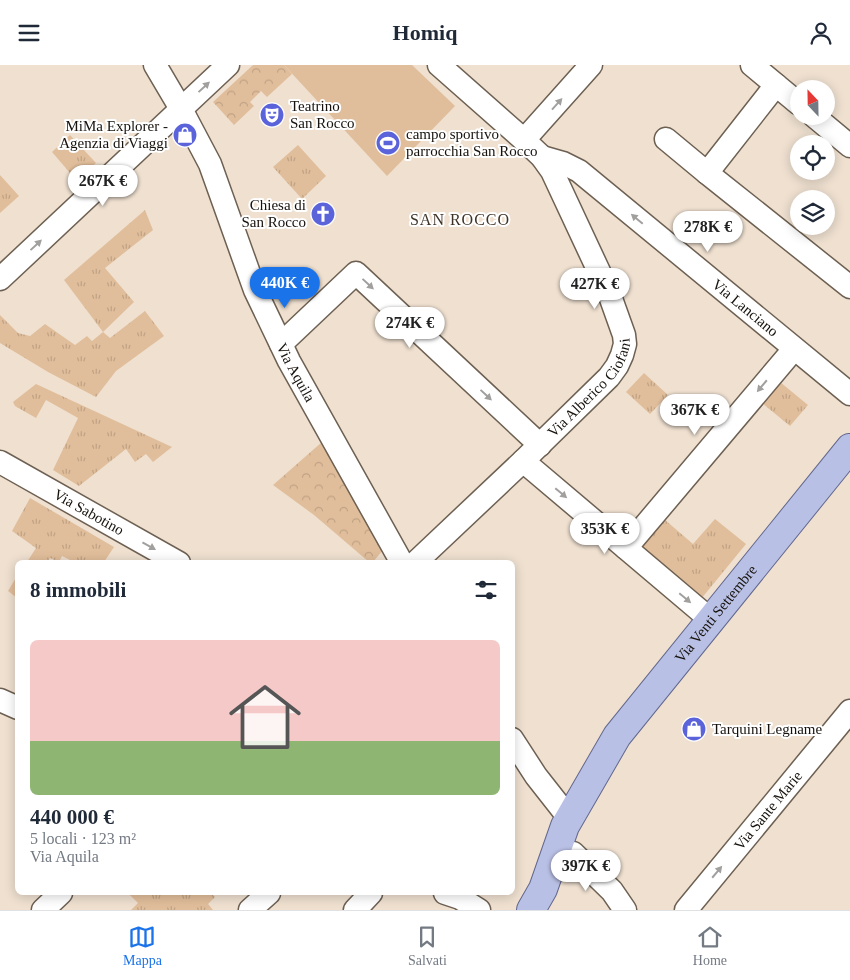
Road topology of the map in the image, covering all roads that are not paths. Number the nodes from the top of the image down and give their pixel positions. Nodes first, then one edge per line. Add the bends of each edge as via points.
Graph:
1 (155, 65) edge
2 (228, 65) edge
3 (439, 65) edge
4 (591, 65) edge
5 (752, 65) edge
6 (776, 85) junction
7 (790, 96) edge
8 (181, 109) junction
9 (825, 125) edge
10 (666, 139) dead end
11 (524, 140) junction
12 (850, 146) edge
13 (542, 157) junction
14 (708, 173) junction
15 (0, 279) edge
16 (850, 287) edge
17 (281, 344) junction
18 (794, 349) junction
19 (850, 394) edge
20 (540, 445) junction
21 (850, 448) edge
22 (524, 461) junction
23 (0, 462) edge
24 (626, 548) junction
25 (174, 560) edge
26 (400, 560) edge
27 (418, 560) edge
28 (711, 620) junction
29 (0, 700) edge
30 (15, 707) edge
31 (850, 711) edge
32 (515, 744) edge
33 (590, 784) junction
34 (569, 818) junction
35 (573, 853) junction
36 (59, 895) edge
37 (267, 895) edge
38 (369, 895) edge
39 (449, 895) edge
40 (475, 908) edge
41 (43, 910) edge
42 (250, 910) edge
43 (354, 910) edge
44 (531, 910) edge
45 (551, 910) edge
46 (625, 910) edge
47 (686, 910) edge

1 - 8 street, Via Aquila
8 -> 2 street
3 - 11 street, Via Alberico Ciofani
11 -> 4 street
5 - 6 street
6 - 7 street
6 - 14 street
15 -> 8 street
8 - 17 street, Via Aquila via 210,164 255,290
9 - 12 street
10 - 14 street
11 - 13 street, Via Alberico Ciofani
18 -> 13 street, Via Lanciano via 579,171
13 - 20 street, Via Alberico Ciofani via 559,185 604,284 625,345 617,367 609,377
14 - 16 street
17 -> 20 street via 356,273
17 - 26 street, Via Aquila
18 - 19 street, Via Lanciano
18 -> 24 street
20 - 22 street, Via Alberico Ciofani
21 - 28 main road, Via Venti Settembre
22 -> 24 street
22 - 27 street, Via Alberico Ciofani
23 -> 25 street, Via Sabotino
24 -> 28 street
28 - 33 main road, Via Venti Settembre via 624,726
29 - 30 street
47 -> 31 street, Via Sante Marie
32 - 34 street
33 - 34 main road, Via Venti Settembre
33 - 35 main road, Via Venti Settembre via 585,815
34 - 44 main road, Via Venti Settembre via 543,889
35 - 45 main road, Via Venti Settembre
35 - 46 street via 612,891
36 - 41 street
37 - 42 street
38 - 43 street
39 - 40 street

